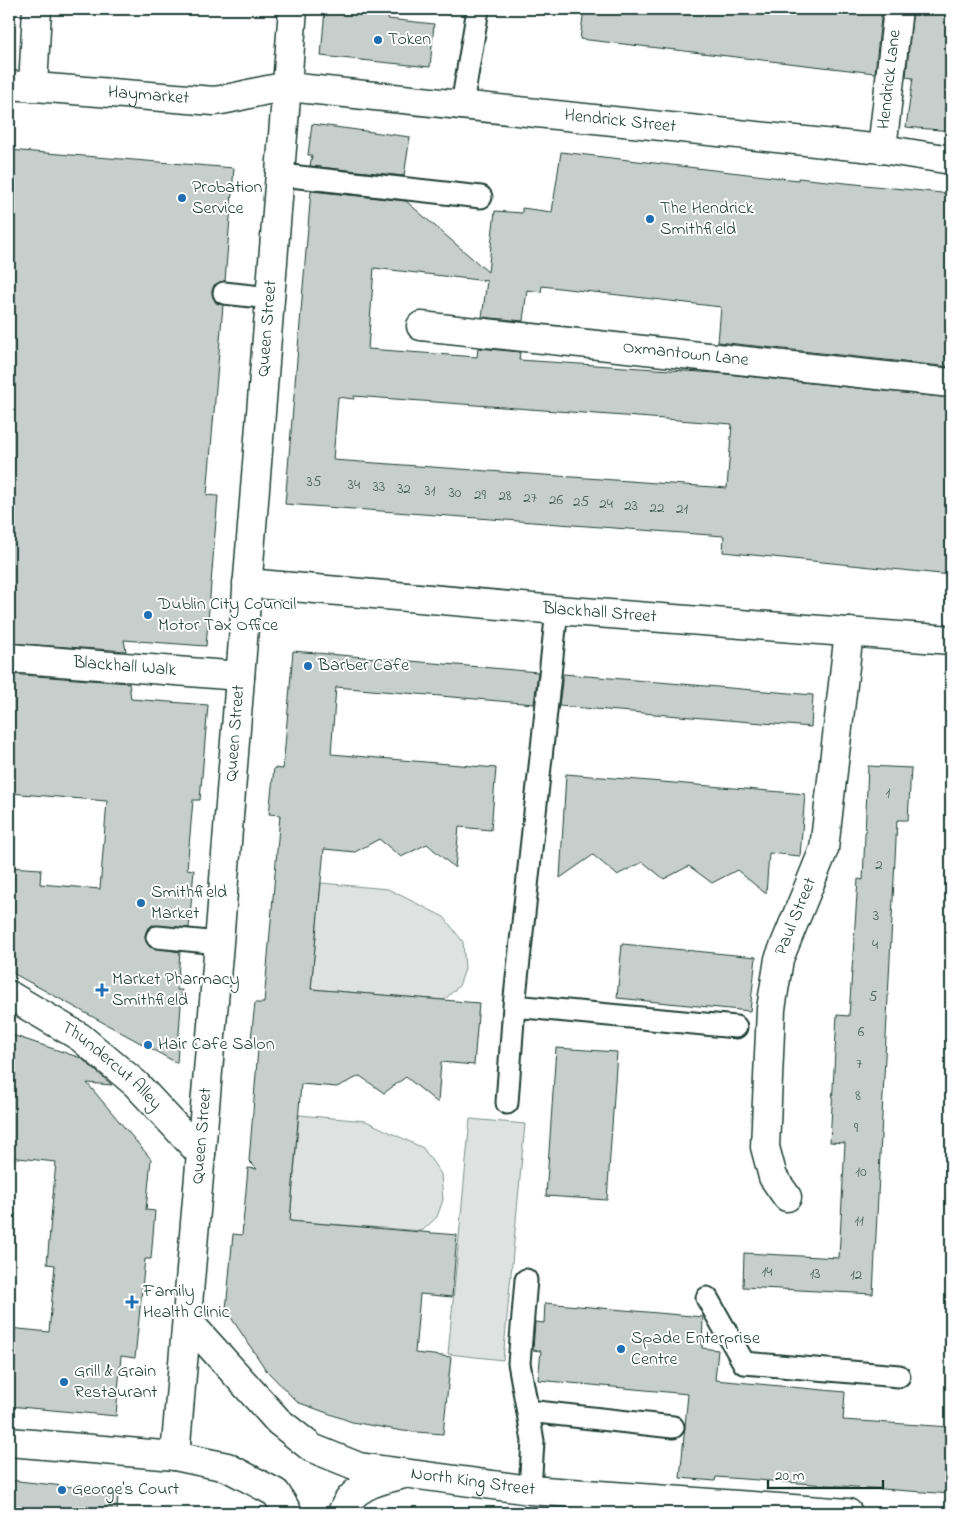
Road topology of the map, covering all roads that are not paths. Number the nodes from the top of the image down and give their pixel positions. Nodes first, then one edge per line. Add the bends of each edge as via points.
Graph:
1 (37, 9) edge
2 (293, 9) edge
3 (478, 9) edge
4 (898, 9) edge
5 (21, 86) edge
6 (288, 87) junction
7 (462, 105) junction
8 (882, 149) junction
9 (951, 160) edge
10 (281, 175) junction
11 (481, 197) dead end
12 (224, 293) dead end
13 (270, 298) junction
14 (420, 326) dead end
15 (951, 383) edge
16 (247, 583) junction
17 (557, 610) junction
18 (849, 632) junction
19 (951, 640) edge
20 (9, 658) edge
21 (240, 676) junction
22 (157, 937) dead end
23 (219, 943) junction
24 (9, 995) edge
25 (514, 1006) junction
26 (736, 1027) dead end
27 (507, 1103) dead end
28 (201, 1154) junction
29 (787, 1198) dead end
30 (526, 1280) dead end
31 (707, 1298) dead end
32 (187, 1320) junction
33 (899, 1376) dead end
34 (528, 1411) junction
35 (673, 1427) dead end
36 (9, 1442) edge
37 (175, 1456) junction
38 (401, 1475) junction
39 (530, 1490) junction
40 (288, 1513) edge
41 (342, 1513) edge
42 (848, 1513) edge

1 - 5 street
2 - 6 street, Queen Street
3 - 7 lane
4 - 8 street, Hendrick Lane
5 - 6 street, Haymarket via 214,101
6 - 7 street, Hendrick Street
6 - 10 street, Queen Street
7 - 8 street, Hendrick Street
8 - 9 street, Hendrick Street
10 - 11 lane
10 - 13 street, Queen Street
12 - 13 lane
13 - 16 street, Queen Street
14 - 15 street, Oxmantown Lane
16 - 17 street, Blackhall Street
16 - 21 street, Queen Street
17 - 18 street, Blackhall Street
17 - 25 lane
18 - 19 street, Blackhall Street
18 - 29 street, Paul Street via 824,849 779,959 771,1010 765,1147 772,1177
20 - 21 street, Blackhall Walk
21 - 23 street, Queen Street
22 - 23 lane
23 - 28 street, Queen Street
24 - 28 street, Thundercut Alley via 87,1043 136,1084
25 - 26 lane
25 - 27 lane
28 - 32 street, Queen Street
30 - 34 lane via 519,1363
31 - 33 lane via 744,1363
32 - 37 street, Queen Street
32 - 38 street, North King Street via 278,1421 312,1448 359,1467
34 - 35 lane
34 - 39 lane via 534,1441
36 - 37 street
37 - 40 street via 227,1467 276,1493
38 - 39 street, North King Street
38 - 41 street via 369,1483 347,1500
39 - 42 street, North King Street

